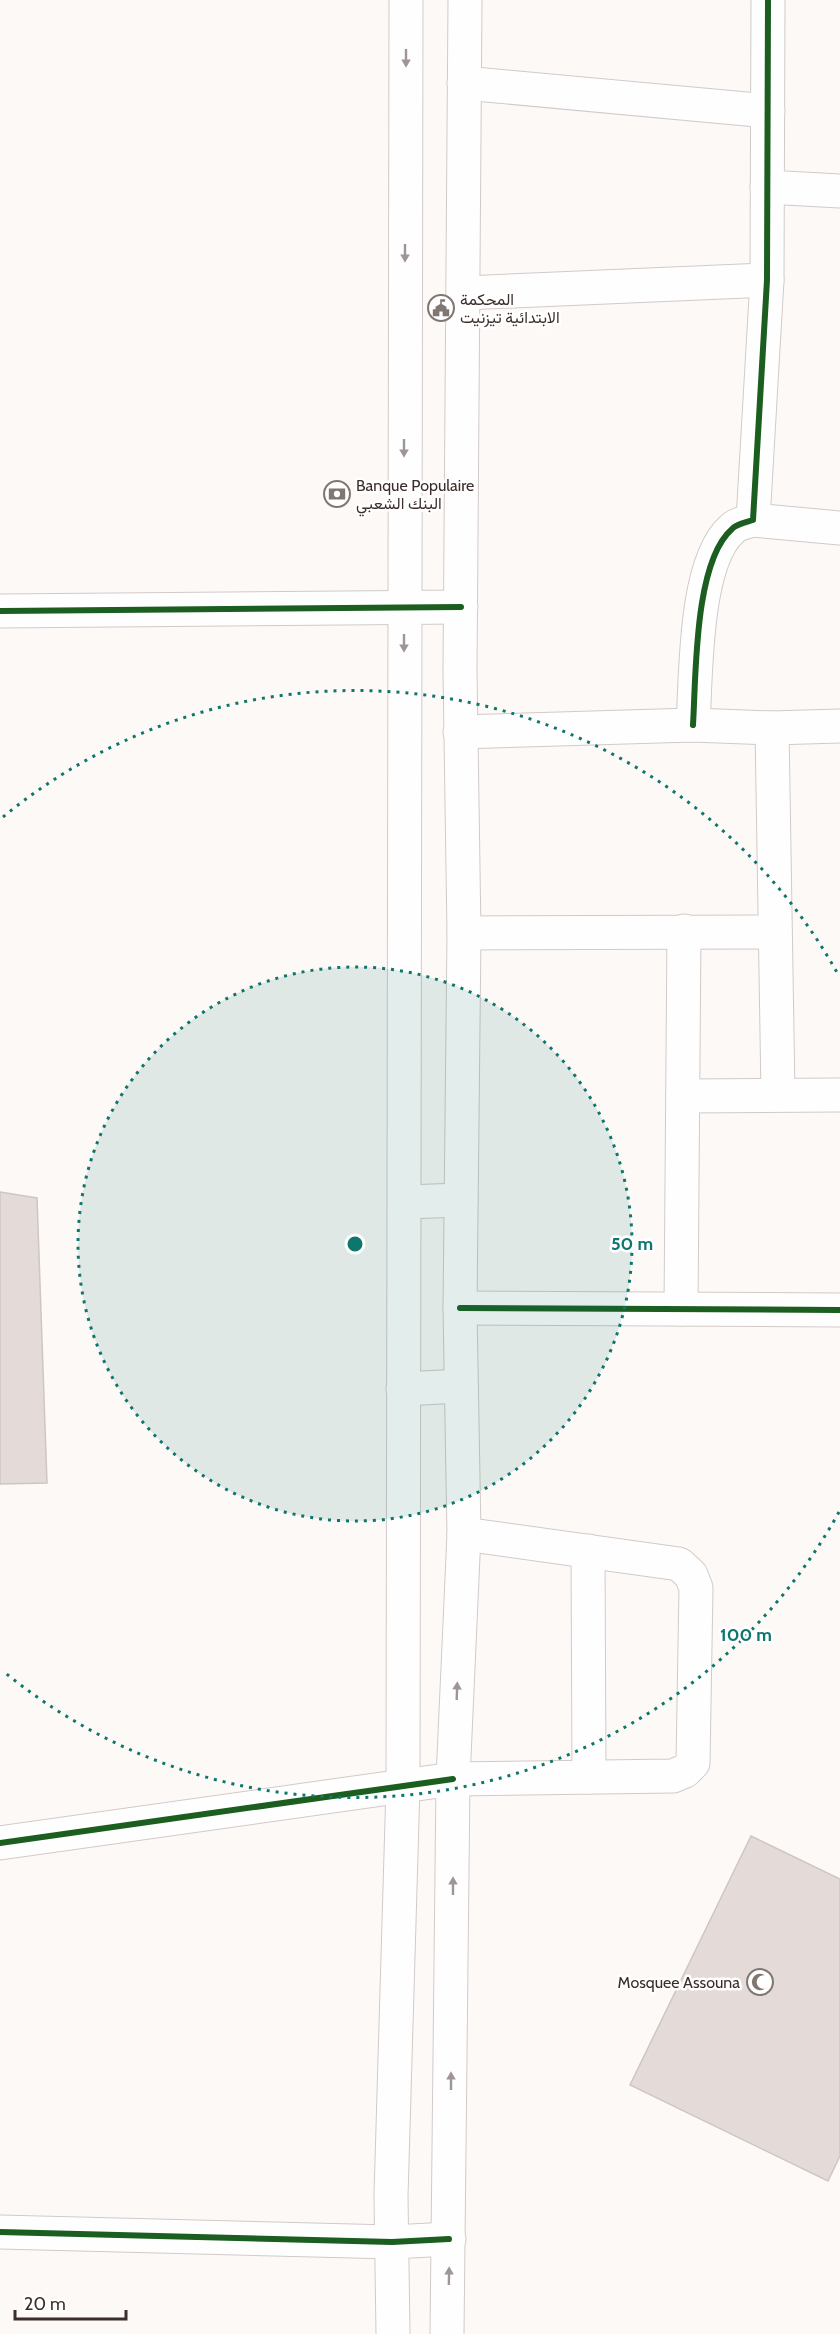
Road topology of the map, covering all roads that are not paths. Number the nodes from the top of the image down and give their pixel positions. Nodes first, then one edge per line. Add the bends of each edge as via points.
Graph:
1 (406, 0) edge
2 (465, 0) edge
3 (768, 0) edge
4 (464, 83) junction
5 (768, 111) junction
6 (767, 187) junction
7 (840, 191) edge
8 (766, 280) junction
9 (464, 293) junction
10 (753, 520) junction
11 (840, 528) edge
12 (461, 608) junction
13 (404, 610) junction
14 (0, 611) edge
15 (693, 725) junction
16 (840, 726) edge
17 (772, 728) junction
18 (460, 732) junction
19 (684, 931) junction
20 (775, 932) junction
21 (464, 933) junction
22 (778, 1094) junction
23 (840, 1095) edge
24 (682, 1096) junction
25 (461, 1200) junction
26 (405, 1202) junction
27 (460, 1308) junction
28 (681, 1309) junction
29 (840, 1310) edge
30 (461, 1386) junction
31 (403, 1389) junction
32 (464, 1534) junction
33 (588, 1551) junction
34 (589, 1777) junction
35 (453, 1779) junction
36 (403, 1786) junction
37 (0, 1843) edge
38 (0, 2232) edge
39 (449, 2239) junction
40 (392, 2242) junction
41 (393, 2334) edge
42 (447, 2334) edge

1 -> 13 street
2 - 4 street
3 - 5 street
4 - 5 street
4 - 9 street
5 - 6 street
6 - 7 street
6 - 8 street
8 - 9 street
8 - 10 street
9 - 12 street
10 - 11 street
10 - 15 street via 732,528 713,558 701,604
12 - 13 street
12 - 18 street
13 - 14 street
13 -> 26 street
15 - 17 street
15 - 18 street
16 - 17 street
17 - 20 street
18 - 21 street
19 - 20 street
19 - 21 street
19 - 24 street
20 - 22 street
21 - 25 street
22 - 23 street
22 - 24 street
24 - 28 street
25 - 26 street
25 - 27 street
26 - 31 street
27 - 28 street
27 - 30 street
28 - 29 street
30 - 31 street
30 - 32 street
31 - 36 street
32 - 33 street
35 -> 32 street
33 - 34 street
33 - 34 street via 679,1564 691,1575 696,1588 693,1763 673,1776
34 - 35 street
35 - 36 street
39 -> 35 street
36 - 37 street
36 - 40 street
38 - 40 street
39 - 40 street
42 -> 39 street
40 - 41 street

